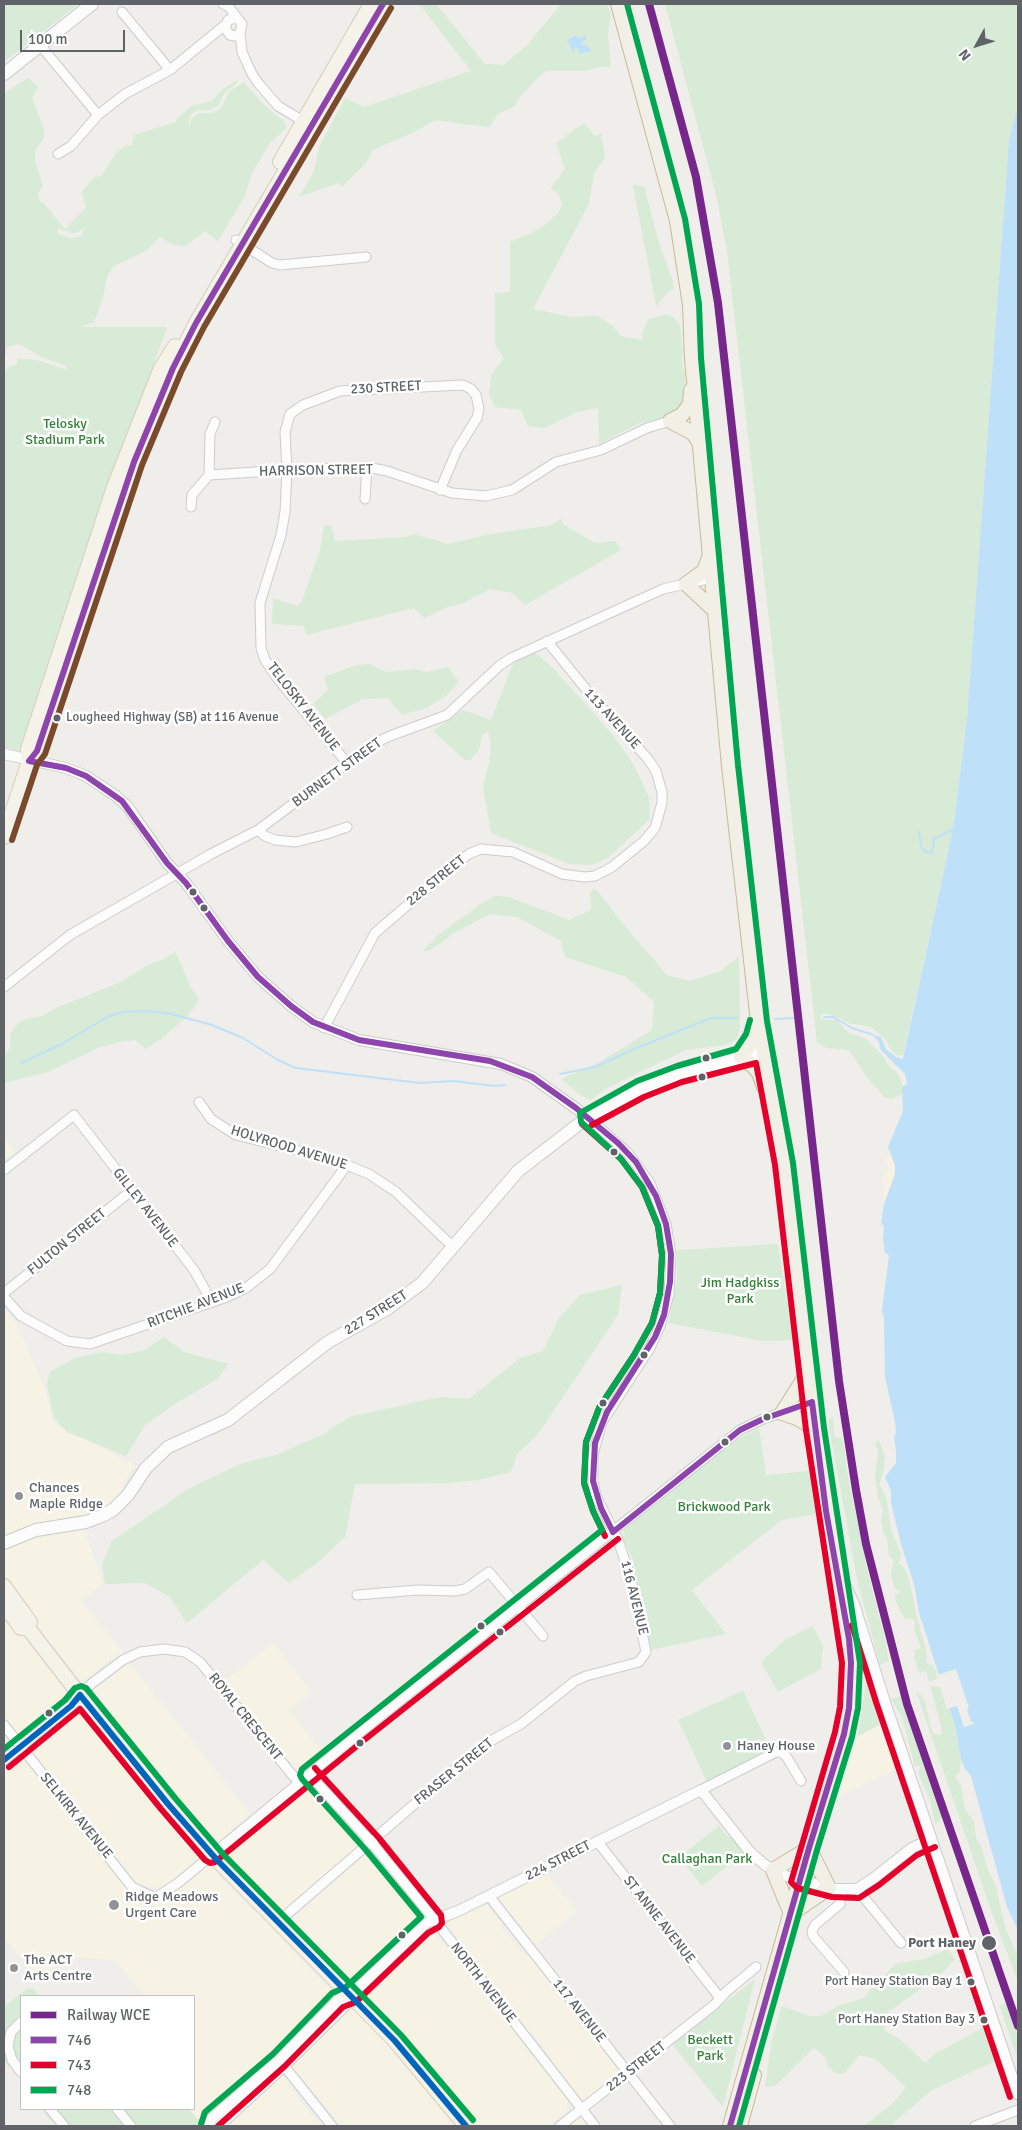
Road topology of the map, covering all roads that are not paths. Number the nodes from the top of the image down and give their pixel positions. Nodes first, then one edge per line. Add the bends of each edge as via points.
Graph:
1 (92, 4) edge
2 (224, 4) edge
3 (371, 4) edge
4 (383, 4) edge
5 (618, 4) edge
6 (122, 12) dead end
7 (236, 18) junction
8 (230, 30) junction
9 (40, 45) junction
10 (170, 70) junction
11 (4, 74) edge
12 (98, 115) junction
13 (308, 124) junction
14 (58, 154) dead end
15 (240, 242) junction
16 (366, 257) dead end
17 (692, 359) junction
18 (290, 414) joint
19 (670, 421) junction
20 (214, 422) dead end
21 (700, 444) junction
22 (367, 467) junction
23 (287, 470) junction
24 (209, 474) junction
25 (440, 490) junction
26 (365, 499) dead end
27 (190, 507) dead end
28 (710, 555) junction
29 (712, 578) junction
30 (686, 584) junction
31 (715, 611) junction
32 (547, 642) junction
33 (4, 754) edge
34 (29, 761) junction
35 (347, 763) junction
36 (662, 803) joint
37 (347, 826) dead end
38 (258, 830) junction
39 (4, 837) edge
40 (177, 873) junction
41 (4, 987) edge
42 (758, 1022) junction
43 (324, 1028) junction
44 (763, 1052) junction
45 (741, 1057) junction
46 (199, 1102) dead end
47 (588, 1117) junction
48 (784, 1164) junction
49 (347, 1165) junction
50 (4, 1170) edge
51 (131, 1191) junction
52 (452, 1246) junction
53 (4, 1293) edge
54 (4, 1297) edge
55 (212, 1302) junction
56 (808, 1372) junction
57 (812, 1402) junction
58 (782, 1413) junction
59 (815, 1429) junction
60 (613, 1532) junction
61 (4, 1543) edge
62 (837, 1568) junction
63 (4, 1586) edge
64 (357, 1596) dead end
65 (4, 1605) edge
66 (519, 1607) junction
67 (28, 1628) junction
68 (542, 1636) dead end
69 (646, 1652) joint
70 (80, 1695) junction
71 (4, 1725) edge
72 (21, 1747) junction
73 (4, 1760) edge
74 (308, 1774) junction
75 (801, 1781) dead end
76 (299, 1783) junction
77 (701, 1790) junction
78 (931, 1839) junction
79 (597, 1842) junction
80 (372, 1843) junction
81 (808, 1848) junction
82 (212, 1854) junction
83 (773, 1870) junction
84 (800, 1880) junction
85 (835, 1889) junction
86 (857, 1889) junction
87 (489, 1896) junction
88 (791, 1914) junction
89 (434, 1920) junction
90 (278, 1922) junction
91 (900, 1943) dead end
92 (756, 1967) dead end
93 (776, 1967) junction
94 (844, 1972) dead end
95 (351, 1995) junction
96 (720, 1998) junction
97 (20, 2023) edge
98 (282, 2063) junction
99 (20, 2071) edge
100 (627, 2073) junction
101 (1018, 2094) edge
102 (51, 2110) edge
103 (118, 2110) edge
104 (581, 2110) junction
105 (1018, 2110) edge
106 (59, 2124) edge
107 (131, 2126) edge
108 (209, 2126) edge
109 (219, 2126) edge
110 (332, 2126) edge
111 (466, 2126) edge
112 (560, 2126) edge
113 (595, 2126) edge
114 (670, 2126) edge
115 (730, 2126) edge
116 (740, 2126) edge
117 (975, 2126) edge

1 - 9 main road
2 - 7 street
2 - 8 street
3 - 13 main road
4 - 13 main road
5 - 17 highway via 677,221 690,305
6 - 10 street
7 - 8 street via 231,18
7 - 8 street via 242,24
8 - 10 street via 214,34
8 - 13 street via 265,92 278,106
9 - 11 main road
9 - 12 street
10 - 12 street via 125,94
12 - 14 street via 71,146
13 - 15 main road
15 - 16 street via 280,265
15 - 34 main road via 173,368 134,462 38,751
17 - 19 highway via 690,404 682,415
17 - 21 highway
18 - 23 street, TELOSKY AVENUE via 285,432
18 - 25 street, 230 STREET via 336,391 462,385 471,389 479,402 477,418 457,450
19 - 21 highway via 693,433
19 - 25 street, HARRISON STREET via 601,450 556,462 512,490 486,496
20 - 24 street via 210,434
21 - 28 highway
22 - 23 street, HARRISON STREET
22 - 25 street, HARRISON STREET
22 - 26 street
23 - 24 street, HARRISON STREET
23 - 35 street, TELOSKY AVENUE via 283,526 260,603 262,654 277,678
24 - 27 street via 192,495
28 - 29 highway
28 - 30 highway via 704,571
29 - 30 street, BURNETT STREET
29 - 31 highway
30 - 31 highway
30 - 32 street, BURNETT STREET via 663,589
31 - 42 highway
32 - 35 street, BURNETT STREET via 499,666 447,715 382,739
32 - 36 street, 113 AVENUE via 648,759 659,780
33 - 34 street, 116 AVENUE
34 - 39 main road
34 - 40 street, 116 AVENUE via 66,768 86,776 112,793 128,807
35 - 38 street, BURNETT STREET
36 - 43 street, 228 STREET via 658,821 650,835 612,867 595,876 562,874 503,850 481,849 460,860 375,933
37 - 38 street via 296,842 275,840
38 - 40 street, BURNETT STREET
40 - 41 street, BURNETT STREET via 70,935
40 - 43 street, 116 AVENUE via 258,977 291,1006
42 - 44 highway
42 - 45 highway via 754,1038
43 - 47 street, 116 AVENUE via 359,1040 501,1064 532,1077
44 - 45 main road, 227 STREET
44 - 48 highway
45 - 47 main road, 227 STREET via 679,1074 640,1089
45 - 48 highway via 759,1073 776,1154
46 - 49 street, HOLYROOD AVENUE via 212,1120 236,1135
47 - 52 main road, 227 STREET via 518,1171
47 - 60 street, 116 AVENUE via 623,1148 642,1171 662,1209 671,1254 669,1294 660,1326 650,1348 608,1412 595,1443 592,1469 595,1488
48 - 56 highway
49 - 52 street, HOLYROOD AVENUE via 369,1174 396,1192
49 - 55 street, RITCHIE AVENUE via 270,1269 246,1288
50 - 51 street, GILLEY AVENUE via 74,1115
51 - 53 street, FULTON STREET
51 - 55 street, GILLEY AVENUE via 196,1274
52 - 61 main road, 227 STREET via 422,1283 387,1309 328,1342 228,1420 168,1447 146,1468 114,1509 95,1519 36,1530
54 - 55 street, RITCHIE AVENUE via 21,1316 73,1342 90,1344
56 - 57 highway
56 - 58 highway
57 - 58 street
57 - 59 highway
58 - 59 highway
58 - 60 street via 740,1430
59 - 62 highway
60 - 66 street
60 - 69 street, 116 AVENUE via 631,1579
62 - 78 street via 854,1604
62 - 81 highway via 849,1639 850,1695 844,1734
63 - 67 main road via 30,1622
64 - 66 street via 418,1590 455,1591 465,1589 489,1572
65 - 67 main road via 21,1628
66 - 68 street
66 - 74 street
67 - 70 main road
69 - 80 street, FRASER STREET via 639,1662 575,1681 521,1724 462,1763
70 - 72 street
70 - 76 street, ROYAL CRESCENT via 108,1670 136,1653 160,1648 188,1653 200,1662
70 - 82 main road
71 - 72 street, SELKIRK AVENUE
72 - 73 street
72 - 82 street, SELKIRK AVENUE via 132,1887 155,1898
74 - 76 street
74 - 80 street, NORTH AVENUE
75 - 77 street, 224 STREET via 781,1752
76 - 82 street
77 - 79 street, 224 STREET
77 - 83 street via 750,1852
78 - 86 street via 912,1848
78 - 101 street
79 - 87 street, 224 STREET
79 - 96 street, ST ANNE AVENUE
80 - 89 street, NORTH AVENUE
80 - 90 street, FRASER STREET
81 - 83 highway
81 - 84 highway
81 - 85 highway
82 - 90 main road
83 - 84 street
83 - 88 highway
84 - 85 street
84 - 88 highway
85 - 86 street
85 - 88 highway
85 - 94 street via 840,1904 812,1931
86 - 91 street
87 - 89 street, 224 STREET
87 - 100 street, 117 AVENUE
88 - 93 highway
89 - 95 street, 224 STREET via 423,1926
89 - 104 street, NORTH AVENUE
90 - 95 main road
92 - 96 street, 223 STREET
93 - 115 highway
93 - 116 highway via 773,2008
95 - 98 street, 224 STREET via 345,2006
95 - 111 main road via 414,2062
96 - 100 street, 223 STREET
97 - 99 street via 11,2032 8,2046 12,2060
98 - 108 street, 224 STREET via 211,2119
98 - 109 street, 224 STREET
98 - 110 street
100 - 104 street, 223 STREET
100 - 114 street, 117 AVENUE
102 - 106 street
103 - 107 street
104 - 112 street, 223 STREET
104 - 113 street, NORTH AVENUE
105 - 117 street

